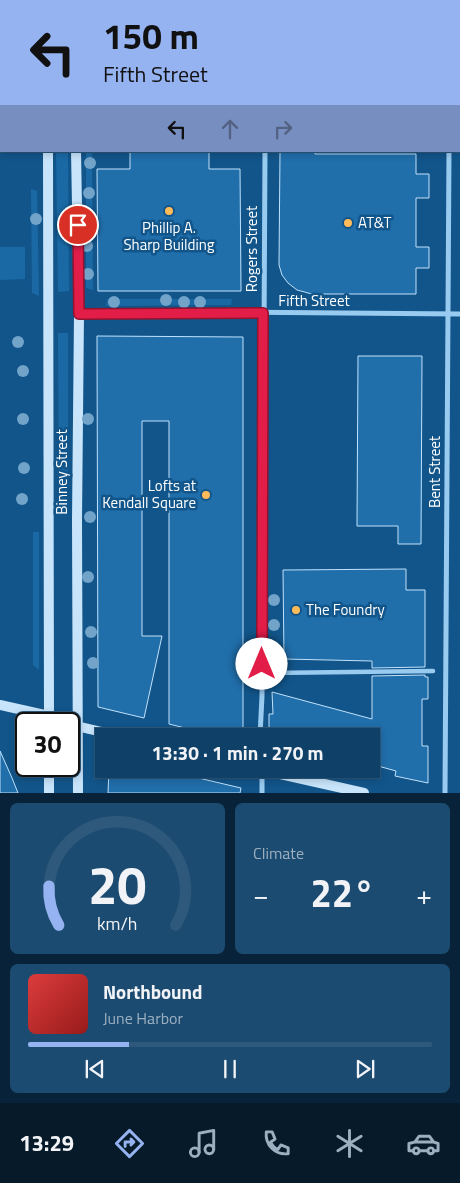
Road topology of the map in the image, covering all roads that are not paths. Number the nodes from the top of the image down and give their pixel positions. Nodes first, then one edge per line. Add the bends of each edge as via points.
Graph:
1 (48, 152) edge
2 (76, 152) edge
3 (265, 152) edge
4 (450, 152) edge
5 (263, 313) junction
6 (79, 314) junction
7 (448, 314) junction
8 (460, 314) edge
9 (433, 671) dead end
10 (269, 673) dead end
11 (0, 704) edge
12 (24, 712) edge
13 (49, 712) edge
14 (72, 712) edge
15 (80, 727) edge
16 (260, 728) edge
17 (95, 730) edge
18 (49, 777) edge
19 (77, 777) edge
20 (261, 778) edge
21 (300, 778) edge
22 (49, 793) edge
23 (78, 793) edge
24 (262, 793) edge
25 (364, 793) edge
26 (445, 793) edge

1 - 13 main road, Binney Street
2 - 6 main road, Binney Street
3 - 5 street, Rogers Street
4 - 7 street, Bent Street
5 - 6 street, Fifth Street
5 - 7 street, Fifth Street
5 - 16 street, Rogers Street
6 - 14 main road, Binney Street
7 - 8 street, Fifth Street
7 - 26 street, Bent Street
9 - 10 street
11 - 12 main road
15 - 17 main road
18 - 22 main road
19 - 23 main road, Binney Street
20 - 24 street
21 - 25 main road

